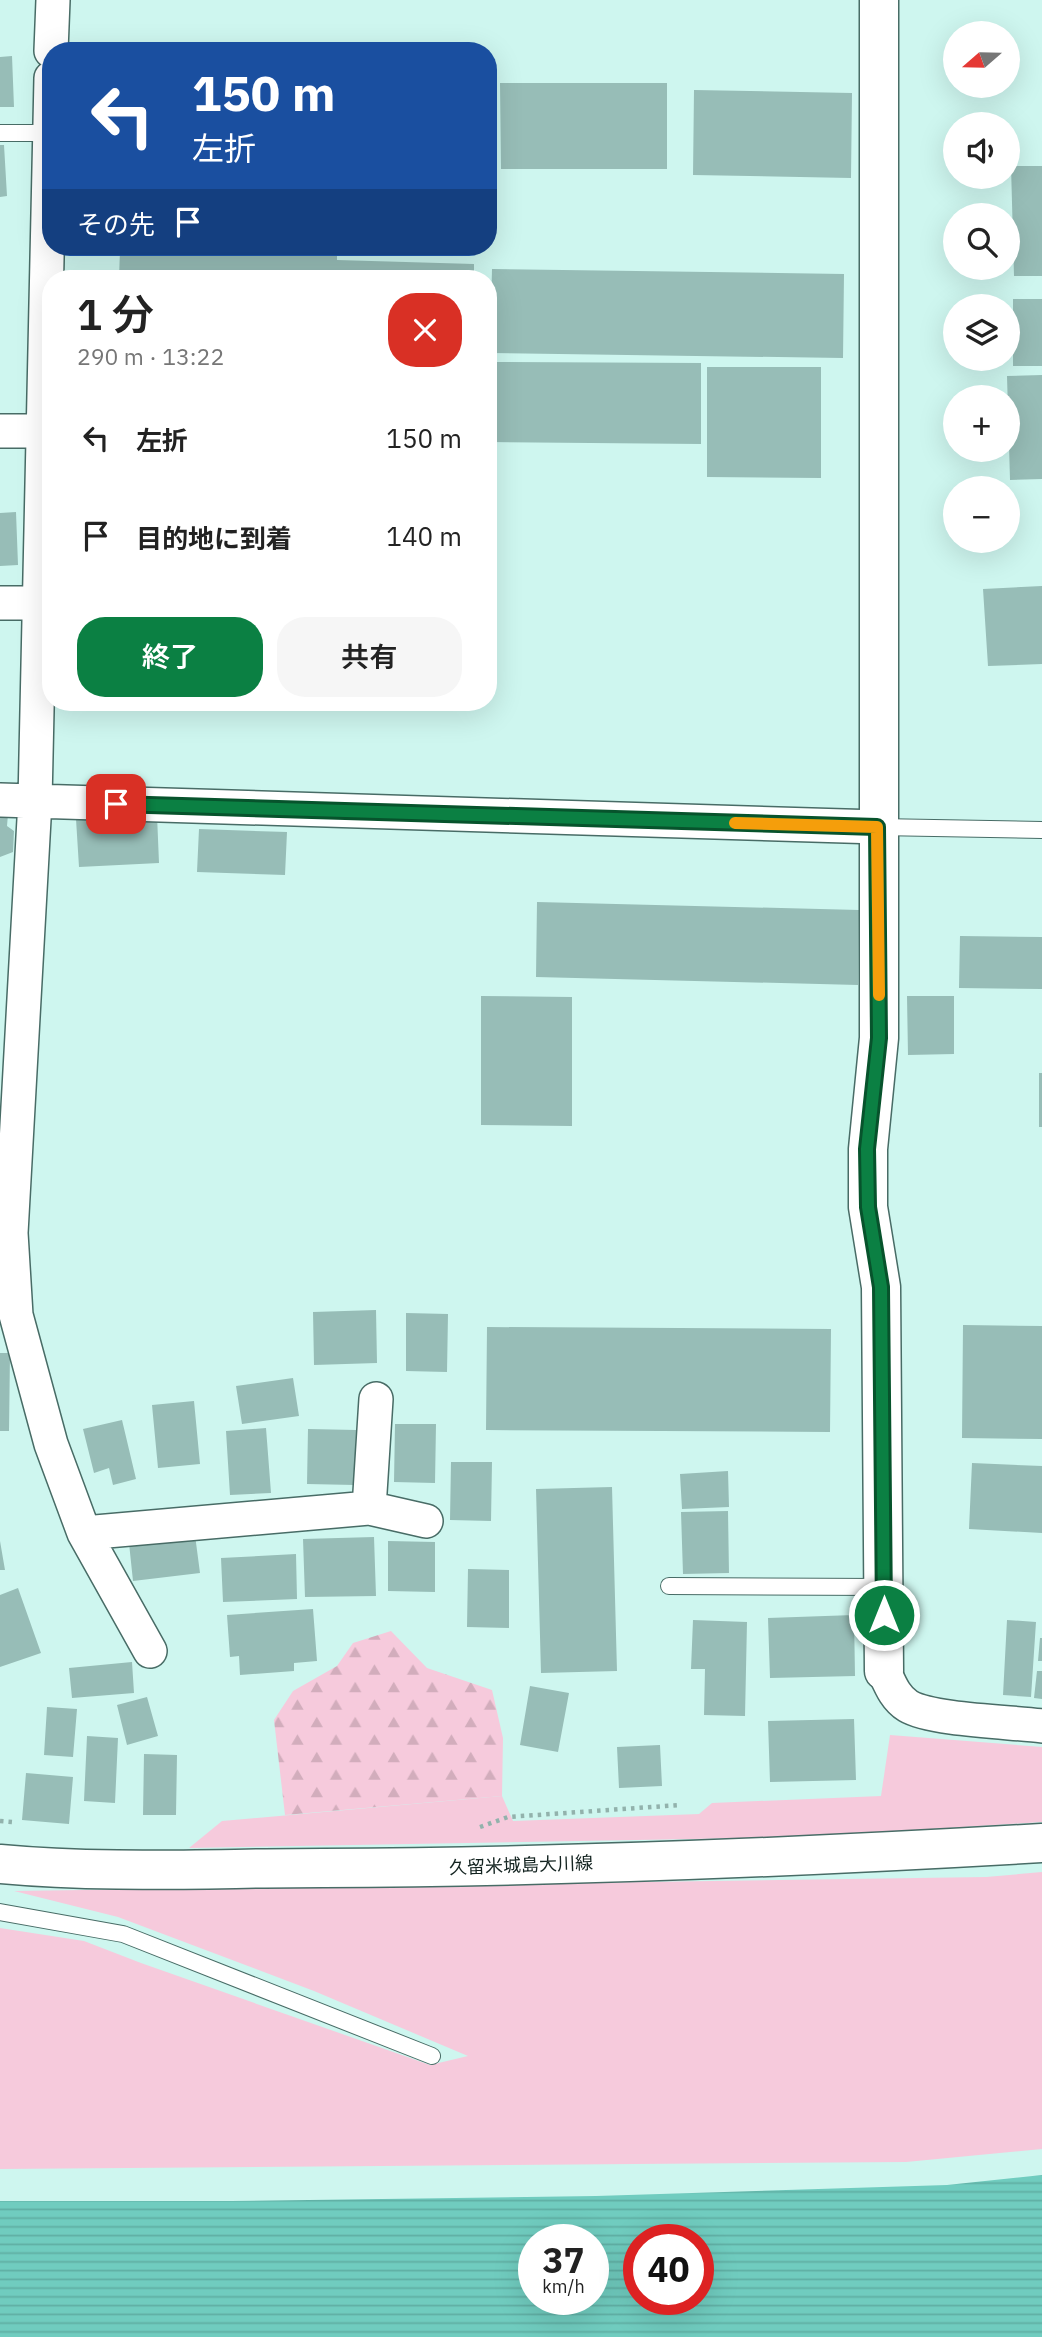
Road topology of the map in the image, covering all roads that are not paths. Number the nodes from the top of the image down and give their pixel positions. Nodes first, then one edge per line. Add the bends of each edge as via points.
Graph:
1 (52, 0) edge
2 (879, 0) edge
3 (51, 42) edge
4 (0, 133) edge
5 (42, 133) edge
6 (0, 431) edge
7 (42, 431) joint
8 (0, 603) edge
9 (38, 603) junction
10 (0, 800) edge
11 (35, 801) junction
12 (877, 827) junction
13 (1042, 830) edge
14 (9, 1119) edge
15 (376, 1399) dead end
16 (369, 1508) junction
17 (426, 1521) dead end
18 (84, 1533) junction
19 (669, 1586) dead end
20 (883, 1587) junction
21 (149, 1651) dead end
22 (884, 1671) joint
23 (1042, 1726) edge
24 (1042, 1843) edge
25 (0, 1864) edge
26 (0, 1912) edge
27 (432, 2056) dead end

1 - 3 street
2 - 12 street
4 - 5 lane
6 - 7 street
7 - 9 street
8 - 9 street
9 - 11 street
10 - 11 street
11 - 12 street
11 - 14 street
12 - 13 lane
12 - 20 street via 879,1038 867,1149 868,1207 881,1287
14 - 18 street via 16,1315 51,1444
15 - 16 street
16 - 17 street
16 - 18 street
18 - 21 street
19 - 20 lane
20 - 22 street
22 - 23 street via 893,1692 908,1706 937,1715
24 - 25 street, 久留米城島大川線 via 798,1857 420,1868 111,1869
26 - 27 lane via 123,1934

